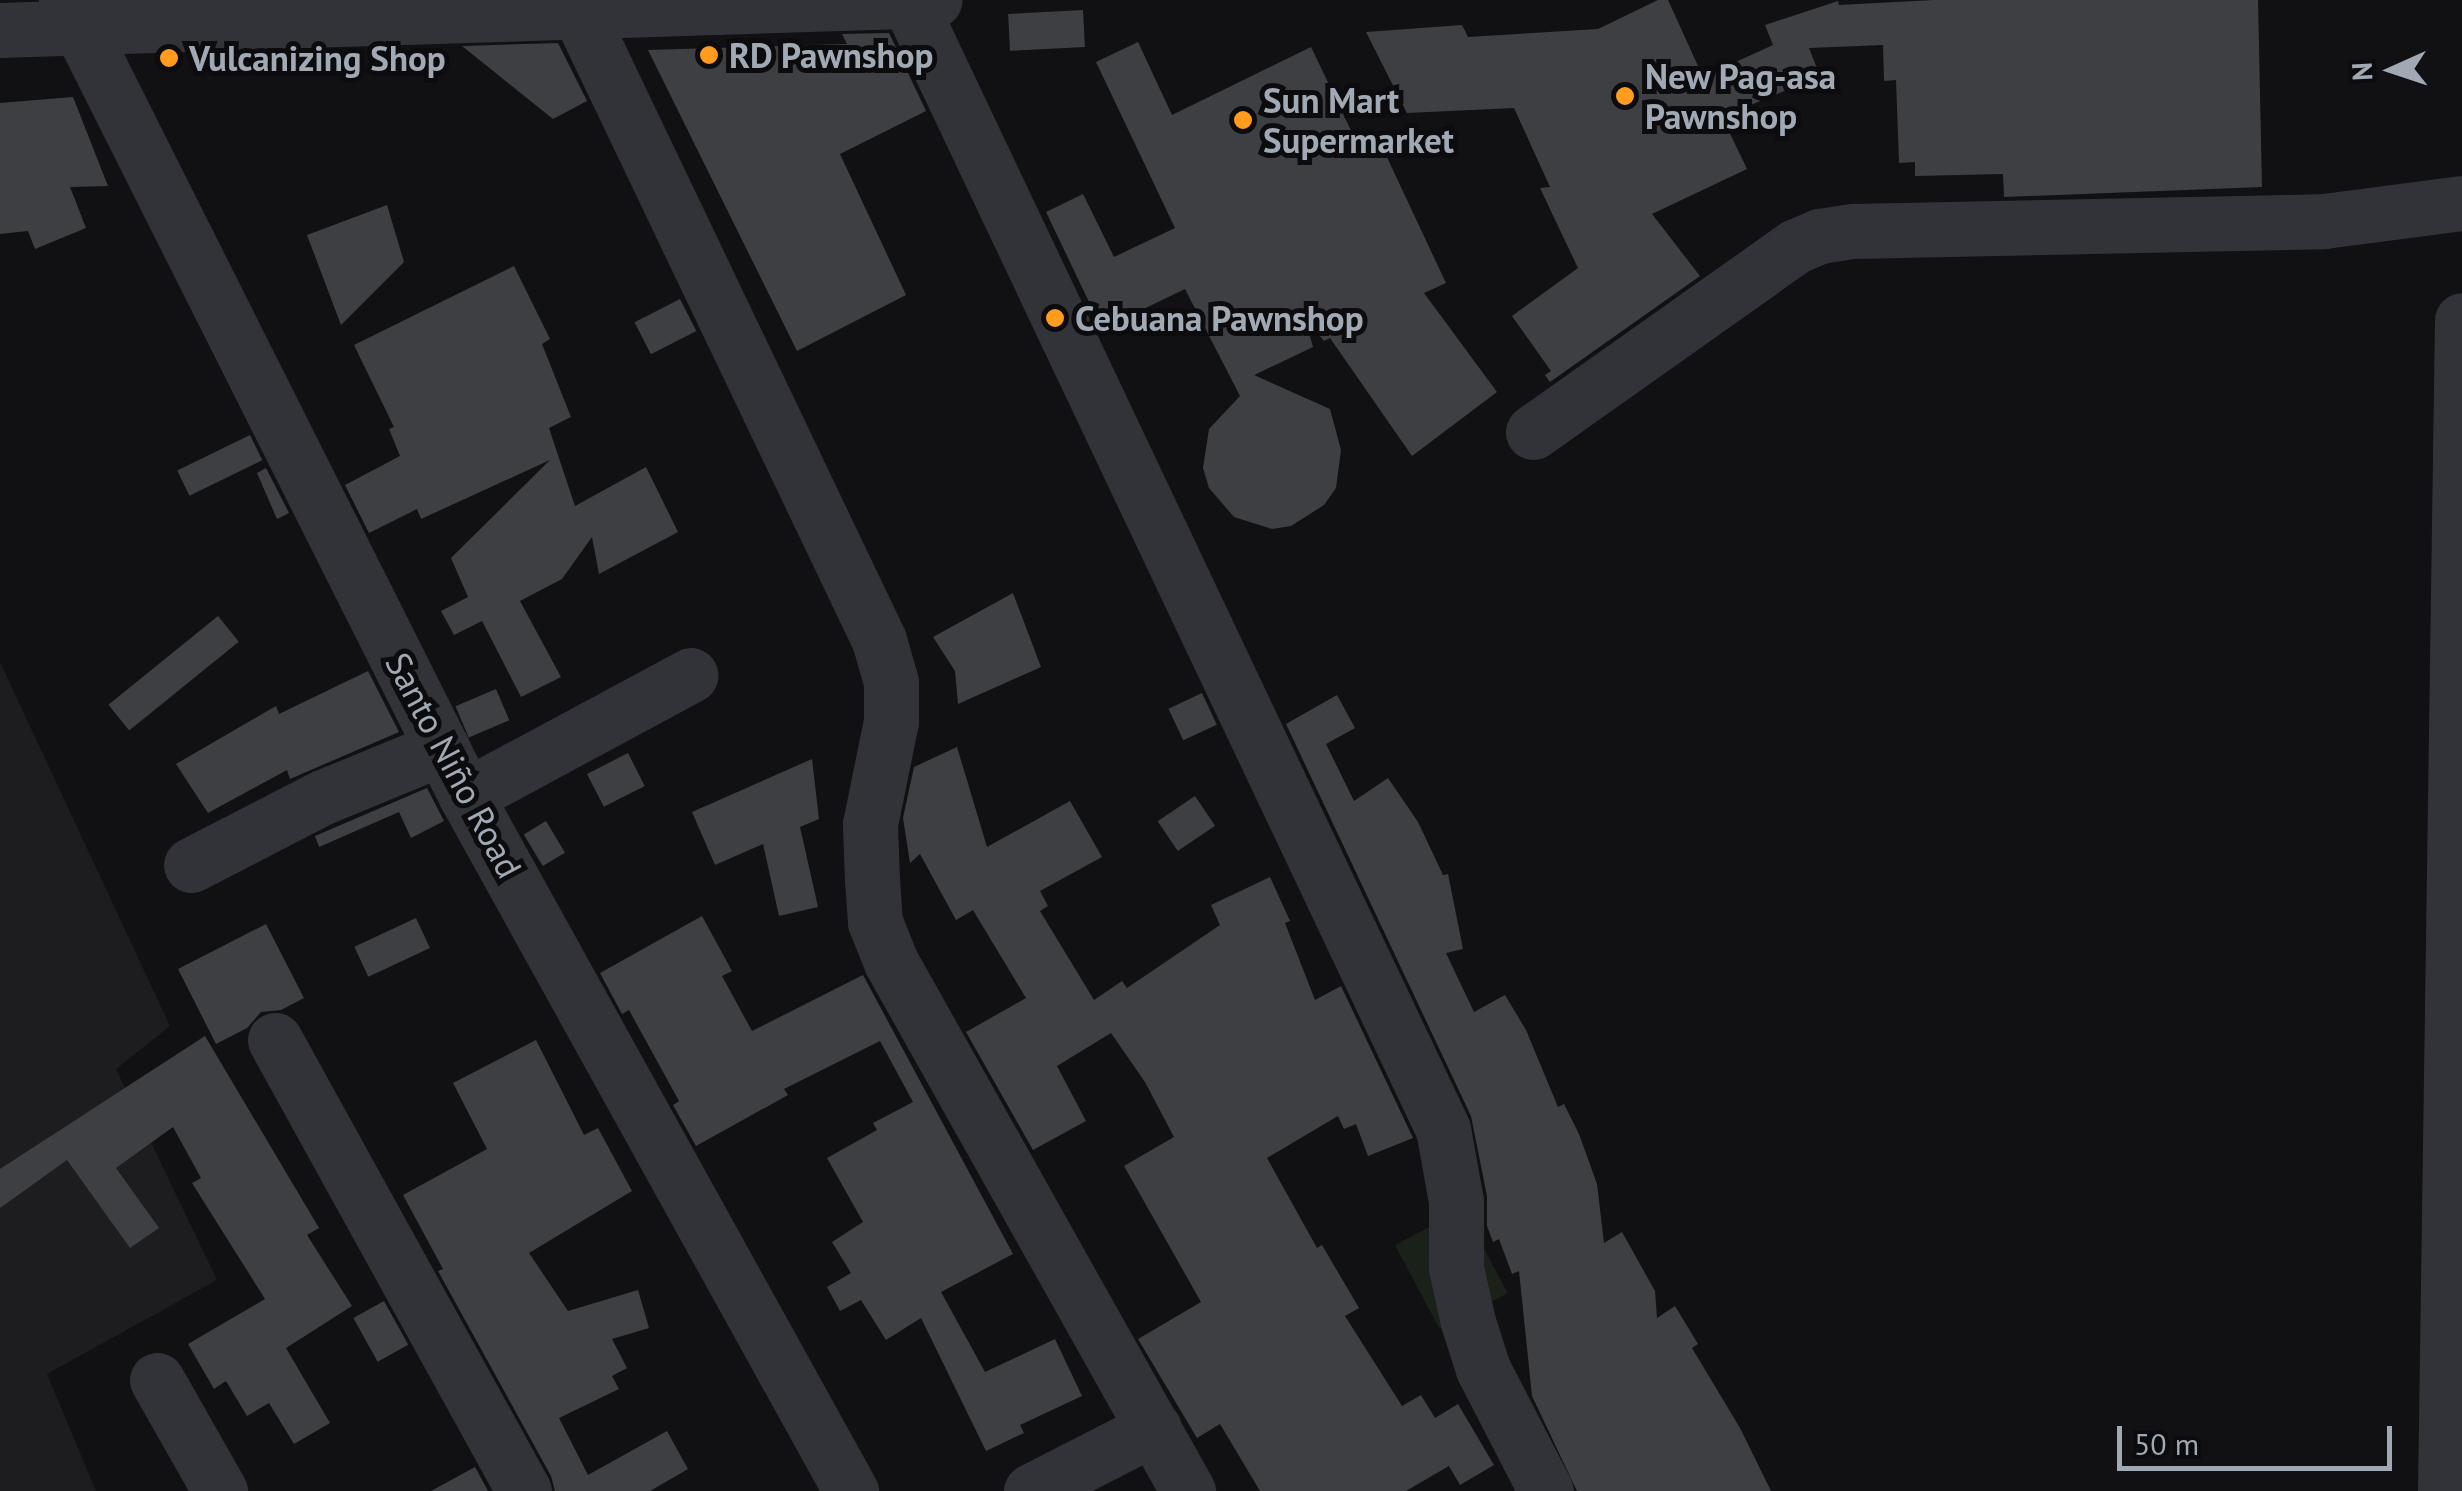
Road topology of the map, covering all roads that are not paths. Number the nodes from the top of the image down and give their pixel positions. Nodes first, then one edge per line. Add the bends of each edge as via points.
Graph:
1 (908, 0) edge
2 (935, 0) edge
3 (576, 5) edge
4 (73, 14) edge
5 (0, 30) edge
6 (2462, 203) edge
7 (2462, 320) edge
8 (1534, 432) dead end
9 (691, 675) dead end
10 (442, 748) junction
11 (466, 796) junction
12 (191, 865) dead end
13 (275, 1040) dead end
14 (158, 1380) dead end
15 (1154, 1428) junction
16 (845, 1490) edge
17 (220, 1491) edge
18 (524, 1491) edge
19 (1032, 1491) edge
20 (1188, 1491) edge
21 (1546, 1491) edge
22 (2445, 1491) edge

1 - 2 street
1 - 3 street
1 - 21 street via 1443,1130 1468,1322 1483,1368
3 - 4 street
3 - 15 street via 879,640 891,682 892,721 870,824 872,880 875,922 891,962
4 - 5 street
4 - 10 street, Santo Niño Road
6 - 8 street via 2324,221 1820,236 1796,246
7 - 22 street
9 - 11 street
10 - 11 street, Santo Niño Road
10 - 12 street via 323,797
11 - 16 street, Santo Niño Road
13 - 18 street
14 - 17 street
15 - 19 street
15 - 20 street

